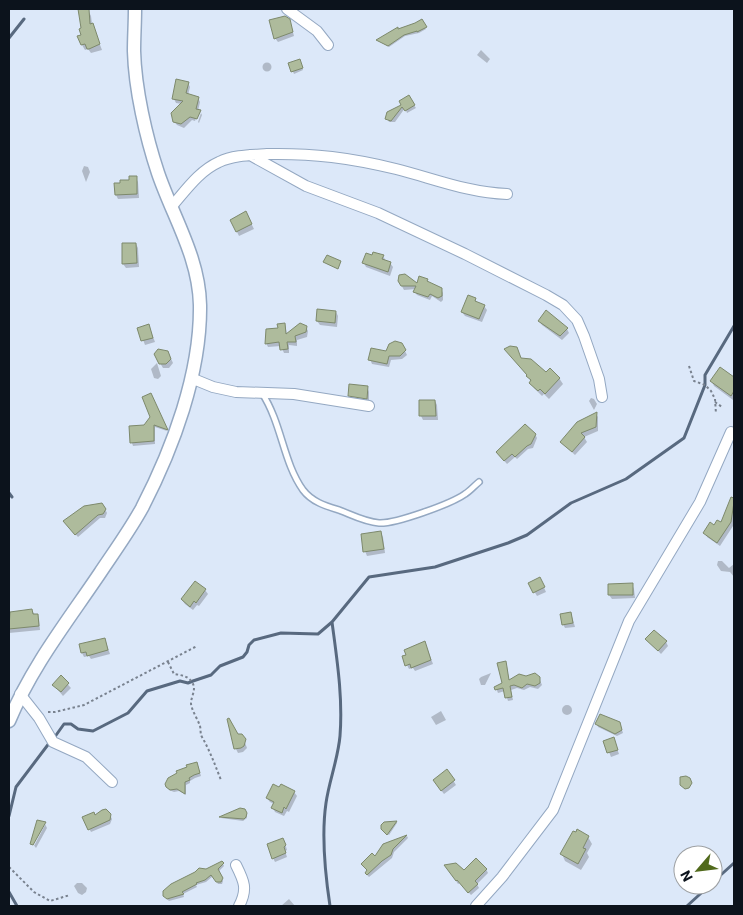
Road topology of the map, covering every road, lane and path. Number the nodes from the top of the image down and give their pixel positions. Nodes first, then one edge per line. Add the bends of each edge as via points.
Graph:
1 (135, 9) edge
2 (287, 9) edge
3 (328, 46) dead end
4 (250, 155) junction
5 (507, 194) dead end
6 (172, 206) junction
7 (689, 366) dead end
8 (191, 378) junction
9 (262, 393) junction
10 (602, 397) dead end
11 (715, 402) junction
12 (369, 406) dead end
13 (722, 408) dead end
14 (716, 414) dead end
15 (731, 432) dead end
16 (479, 482) dead end
17 (198, 646) dead end
18 (168, 662) junction
19 (20, 694) junction
20 (33, 710) junction
21 (9, 721) edge
22 (221, 780) dead end
23 (112, 782) dead end
24 (236, 865) dead end
25 (9, 867) edge
26 (70, 895) dead end
27 (239, 906) edge
28 (476, 906) edge

1 - 6 street via 134,52 138,87 149,144
2 - 3 street via 317,31
4 - 5 street via 318,154 480,191
4 - 6 street via 219,161 194,180
4 - 10 street via 306,186 378,213 564,305 577,320 584,336
6 - 8 street via 195,265 200,304
7 - 11 path via 694,380 706,385
8 - 9 street via 236,392
8 - 19 street via 165,458 142,508
9 - 12 street via 294,394
9 - 16 lane via 270,405 289,461 303,490 321,504 380,523 444,505 464,495
11 - 13 path
11 - 14 path
15 - 28 street via 700,502 629,621 553,810
17 - 18 path
18 - 20 path via 84,706 55,712
18 - 22 path via 174,674 191,680 193,684 191,707 200,736 212,754
19 - 20 street
19 - 21 street
20 - 23 street via 53,742 86,757
24 - 27 street via 245,885
25 - 26 path via 34,892 50,901

